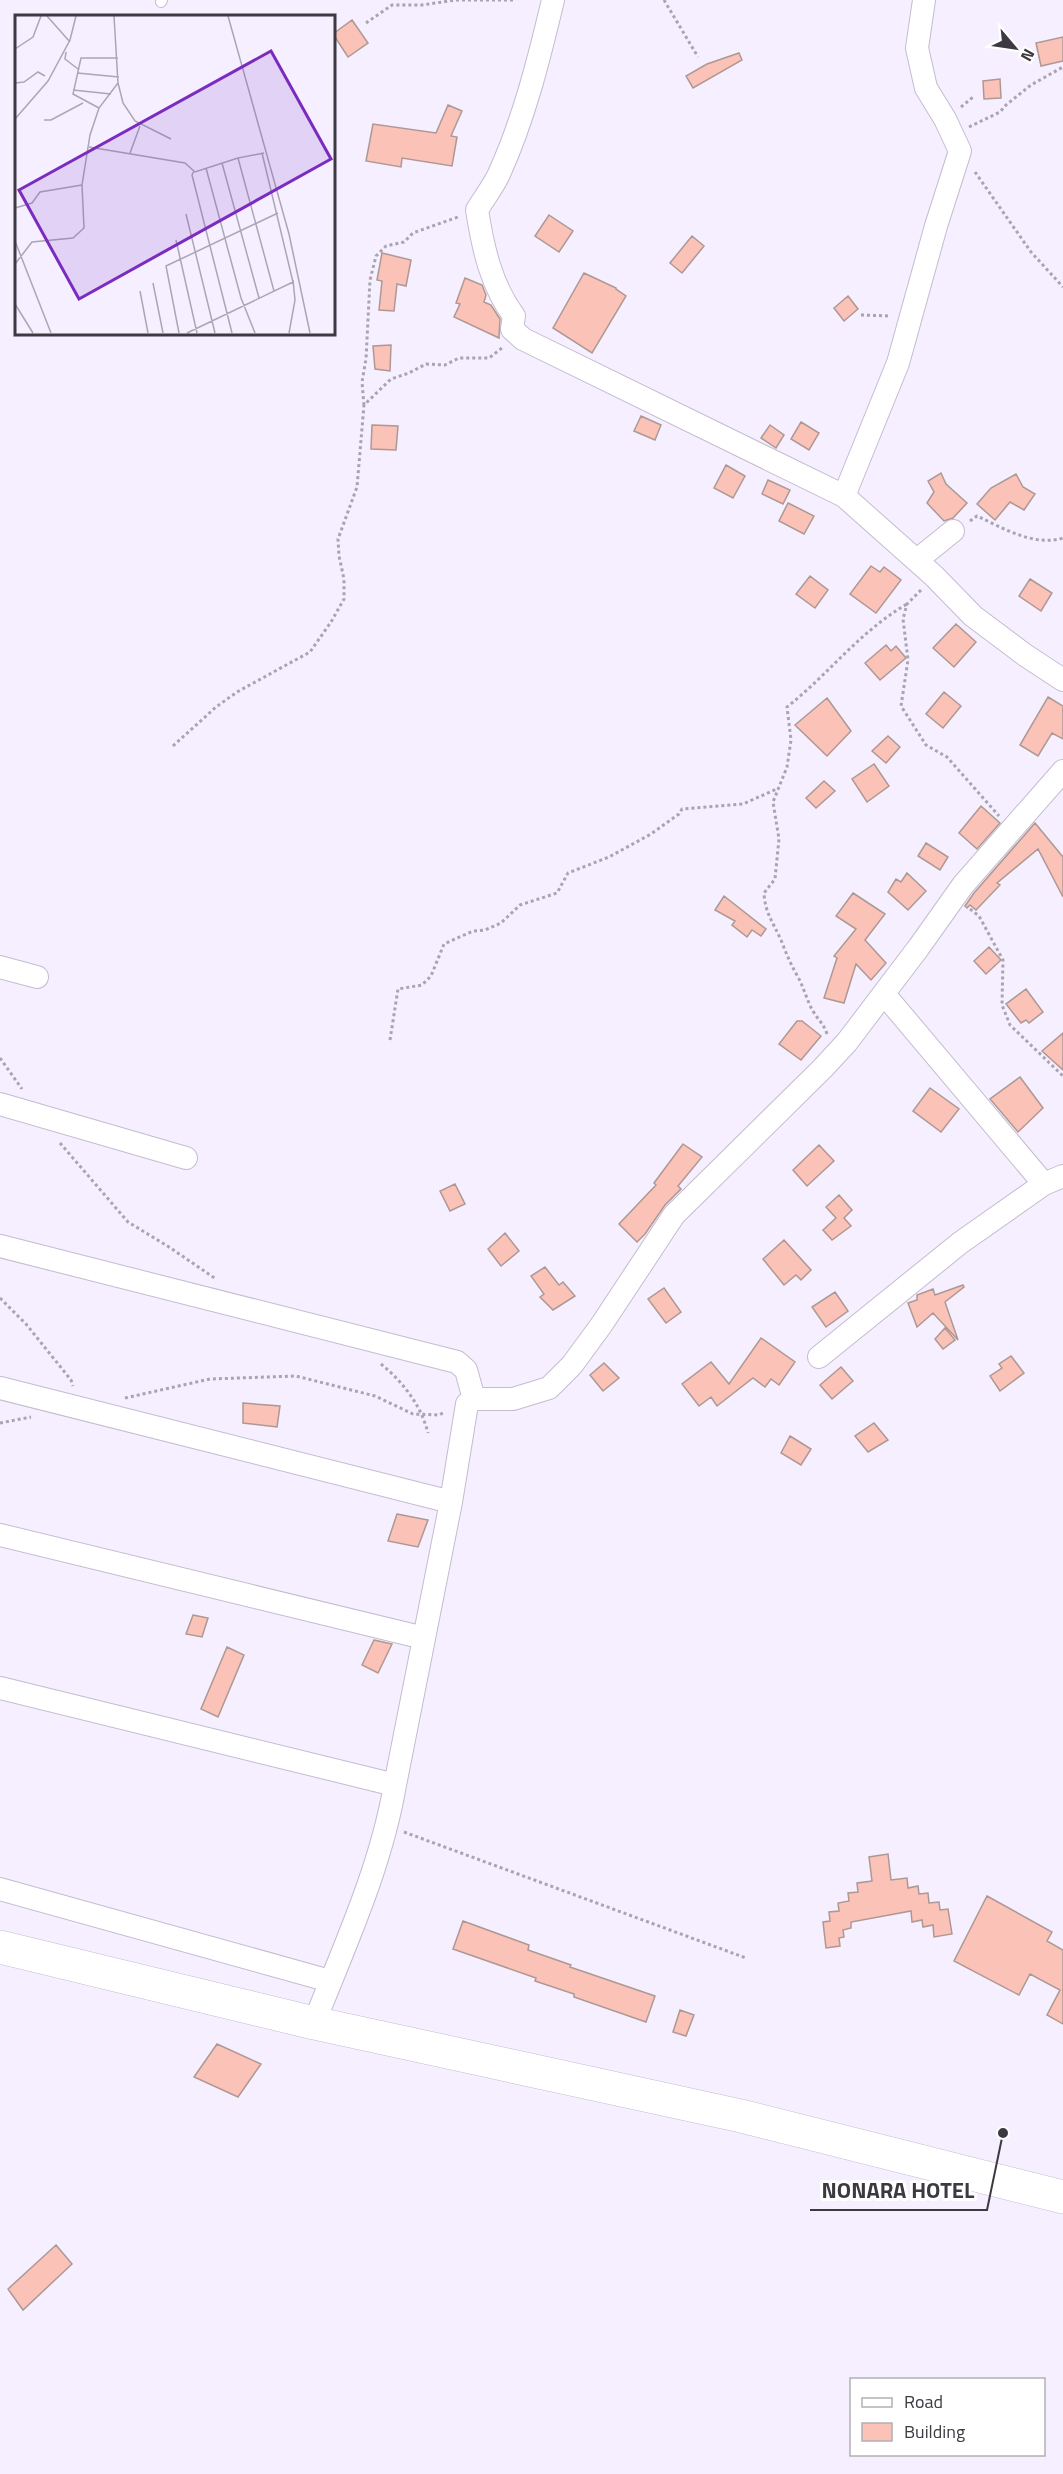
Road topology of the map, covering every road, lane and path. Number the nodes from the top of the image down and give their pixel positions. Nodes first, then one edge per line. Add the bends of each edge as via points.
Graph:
1 (514, 0) edge
2 (553, 0) edge
3 (664, 0) edge
4 (924, 0) edge
5 (366, 23) dead end
6 (698, 57) dead end
7 (1063, 67) edge
8 (957, 143) junction
9 (477, 210) junction
10 (1063, 287) edge
11 (861, 315) dead end
12 (911, 318) junction
13 (523, 339) junction
14 (364, 405) junction
15 (844, 496) junction
16 (953, 531) joint
17 (1063, 538) edge
18 (917, 560) junction
19 (934, 576) junction
20 (907, 604) junction
21 (1063, 680) edge
22 (173, 746) dead end
23 (1063, 771) edge
24 (779, 788) junction
25 (1013, 830) junction
26 (955, 896) junction
27 (0, 966) edge
28 (37, 977) dead end
29 (884, 994) junction
30 (390, 1040) dead end
31 (0, 1058) edge
32 (823, 1068) junction
33 (1063, 1076) edge
34 (0, 1104) edge
35 (45, 1117) junction
36 (186, 1158) dead end
37 (1053, 1180) edge
38 (0, 1246) edge
39 (222, 1282) dead end
40 (0, 1298) edge
41 (819, 1357) dead end
42 (380, 1363) dead end
43 (0, 1388) edge
44 (122, 1398) dead end
45 (470, 1401) junction
46 (79, 1408) junction
47 (424, 1414) junction
48 (34, 1417) dead end
49 (0, 1423) edge
50 (428, 1433) dead end
51 (451, 1502) junction
52 (0, 1535) edge
53 (424, 1638) junction
54 (0, 1688) edge
55 (395, 1785) junction
56 (388, 1826) junction
57 (0, 1889) edge
58 (0, 1947) edge
59 (746, 1958) dead end
60 (330, 1981) junction
61 (314, 2023) junction
62 (1063, 2197) edge

1 - 5 path via 392,5
2 - 9 street via 516,131 498,176
3 - 6 path
4 - 8 street via 917,48 926,88
7 - 8 path via 1031,85
8 - 10 path via 1031,252
8 - 12 street
9 - 13 street via 484,252 504,303 514,316 512,329
9 - 14 path via 413,233 376,256 370,280 362,382
11 - 12 path
12 - 15 street via 898,363
13 - 14 path via 489,358 426,364 391,379
13 - 15 street
14 - 22 path via 357,487 338,539 344,598 331,622 310,652 237,692
15 - 18 street
16 - 17 path via 977,516 1036,541
16 - 18 street
18 - 19 street
19 - 20 path
19 - 21 street via 973,616
20 - 24 path via 881,619 787,707 791,740
20 - 25 path via 903,619 908,660 901,706 926,745 947,757
23 - 25 street
24 - 30 path via 743,804 682,809 626,848 568,873 558,893 520,904 501,923 444,944 431,976 422,986 398,989
24 - 32 path via 773,802 779,838 775,879 764,893 765,909 814,1014 824,1024 830,1047
25 - 26 street
26 - 29 street
26 - 33 path via 979,916 1003,960 1002,1005 1010,1024
27 - 28 street
29 - 32 street
29 - 37 street
31 - 35 path
32 - 45 street via 674,1215 602,1324 572,1365 549,1388 513,1399
34 - 35 street
35 - 36 street
35 - 39 path via 62,1148 128,1222
37 - 41 street via 960,1243
38 - 45 street via 457,1362 466,1370
40 - 46 path via 71,1380
42 - 47 path via 396,1376
43 - 46 street
44 - 47 path via 210,1379 296,1376 375,1396 413,1414
45 - 47 path via 439,1415
45 - 51 street
46 - 51 street
47 - 50 path
48 - 49 path
51 - 53 street
52 - 53 street
53 - 55 street
54 - 55 street
55 - 56 street
56 - 59 path
56 - 60 street
57 - 60 street
58 - 61 main road
60 - 61 street
61 - 62 main road via 741,2116

